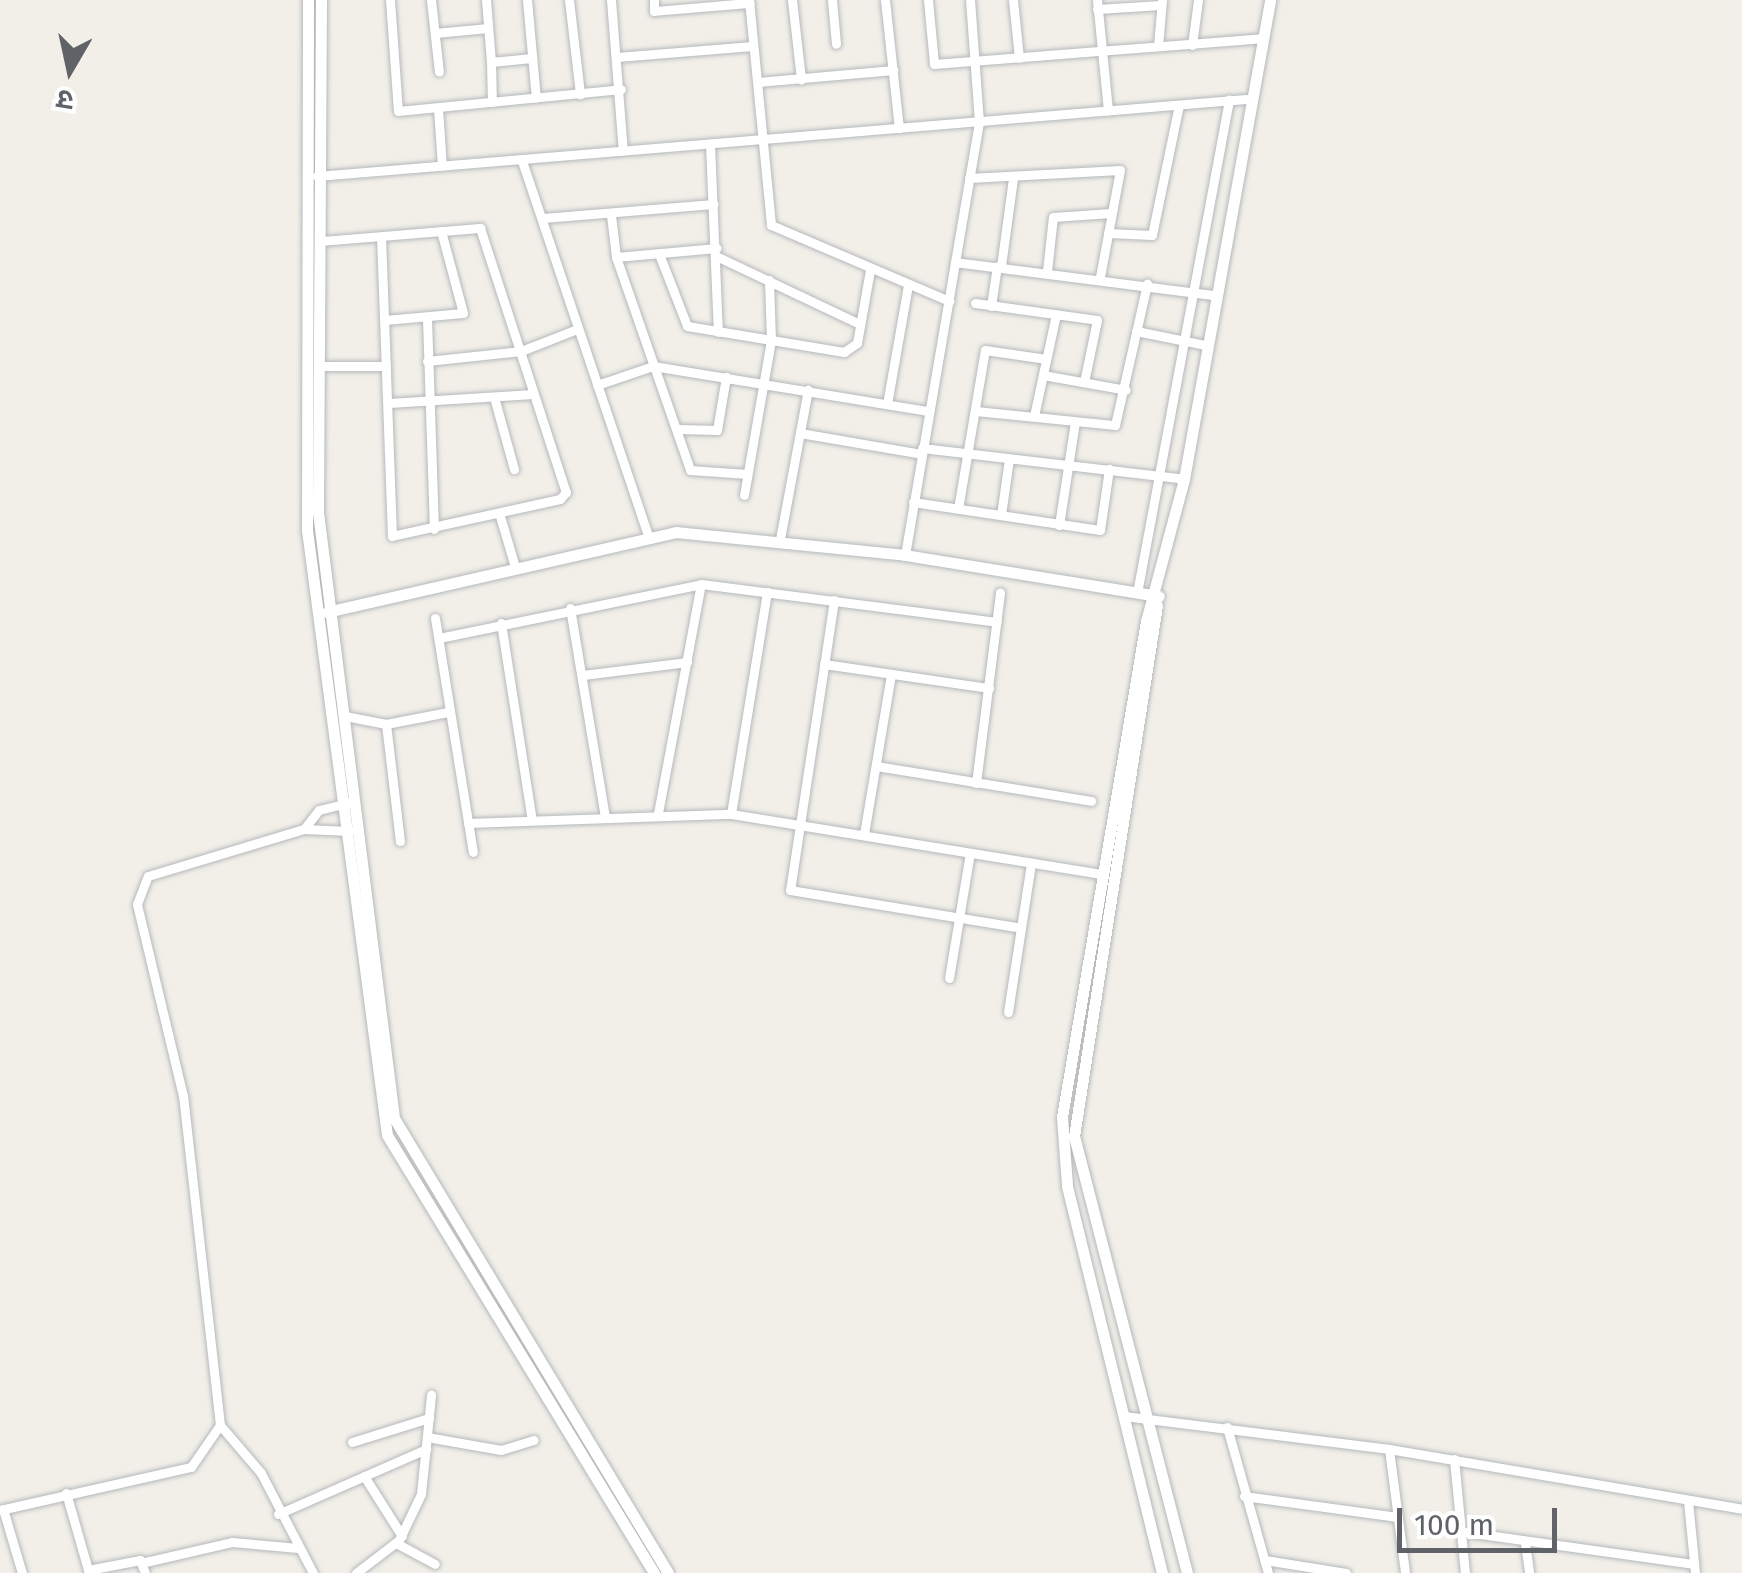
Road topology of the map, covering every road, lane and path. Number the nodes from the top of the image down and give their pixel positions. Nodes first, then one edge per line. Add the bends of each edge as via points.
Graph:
1 (308, 0) edge
2 (321, 0) edge
3 (390, 0) edge
4 (431, 0) edge
5 (486, 0) edge
6 (527, 0) edge
7 (569, 0) edge
8 (612, 0) edge
9 (654, 0) edge
10 (792, 0) edge
11 (832, 0) edge
12 (885, 0) edge
13 (928, 0) edge
14 (970, 0) edge
15 (1013, 0) edge
16 (1198, 0) edge
17 (1270, 0) edge
18 (750, 1) edge
19 (1161, 2) edge
20 (1097, 4) edge
21 (488, 28) junction
22 (435, 33) junction
23 (1262, 38) junction
24 (836, 44) dead end
25 (1192, 45) junction
26 (753, 46) junction
27 (1158, 46) junction
28 (1101, 52) junction
29 (617, 57) junction
30 (532, 58) junction
31 (1020, 58) junction
32 (491, 62) junction
33 (976, 63) junction
34 (893, 70) junction
35 (439, 72) dead end
36 (801, 78) junction
37 (758, 82) junction
38 (621, 90) junction
39 (580, 94) junction
40 (536, 98) junction
41 (1246, 99) junction
42 (1229, 100) junction
43 (492, 102) junction
44 (1179, 105) junction
45 (438, 108) junction
46 (1108, 110) junction
47 (979, 122) junction
48 (899, 128) junction
49 (762, 140) junction
50 (710, 144) junction
51 (623, 151) junction
52 (522, 161) junction
53 (442, 166) junction
54 (319, 176) junction
55 (304, 177) junction
56 (969, 178) junction
57 (1013, 178) junction
58 (713, 204) junction
59 (1111, 213) junction
60 (611, 215) junction
61 (543, 218) junction
62 (441, 231) junction
63 (1108, 233) junction
64 (381, 238) junction
65 (321, 242) junction
66 (716, 252) junction
67 (659, 254) junction
68 (616, 257) junction
69 (955, 262) junction
70 (999, 266) junction
71 (870, 270) junction
72 (1047, 271) junction
73 (1100, 277) junction
74 (769, 280) junction
75 (1147, 284) junction
76 (908, 285) junction
77 (1194, 291) junction
78 (1214, 295) junction
79 (949, 300) junction
80 (975, 303) dead end
81 (991, 306) junction
82 (1056, 314) junction
83 (427, 319) junction
84 (385, 320) junction
85 (860, 324) junction
86 (577, 329) junction
87 (1136, 331) junction
88 (718, 332) junction
89 (771, 340) junction
90 (1184, 340) junction
91 (1205, 344) junction
92 (520, 351) junction
93 (1046, 359) junction
94 (427, 361) junction
95 (318, 366) junction
96 (386, 366) junction
97 (653, 366) junction
98 (1043, 375) junction
99 (726, 377) junction
100 (766, 381) junction
101 (1084, 382) junction
102 (596, 385) junction
103 (808, 390) junction
104 (1126, 390) junction
105 (532, 394) junction
106 (494, 397) junction
107 (427, 402) junction
108 (388, 403) junction
109 (887, 404) junction
110 (928, 411) junction
111 (976, 411) junction
112 (1034, 416) junction
113 (1075, 422) junction
114 (677, 429) junction
115 (800, 433) junction
116 (922, 451) junction
117 (966, 455) junction
118 (1009, 459) junction
119 (1068, 464) junction
120 (1109, 469) junction
121 (514, 470) dead end
122 (747, 474) junction
123 (1160, 476) junction
124 (1184, 479) junction
125 (744, 496) dead end
126 (913, 502) junction
127 (958, 509) junction
128 (500, 516) junction
129 (1001, 516) junction
130 (1059, 525) junction
131 (434, 529) junction
132 (648, 536) junction
133 (780, 539) junction
134 (905, 555) junction
135 (515, 567) junction
136 (701, 584) junction
137 (766, 592) junction
138 (1137, 592) junction
139 (1000, 593) dead end
140 (834, 600) junction
141 (1158, 600) junction
142 (570, 608) junction
143 (333, 611) junction
144 (318, 614) junction
145 (435, 618) dead end
146 (997, 622) junction
147 (501, 623) junction
148 (439, 638) junction
149 (688, 662) junction
150 (824, 664) junction
151 (891, 674) junction
152 (583, 675) junction
153 (989, 688) junction
154 (448, 712) junction
155 (345, 716) junction
156 (386, 724) junction
157 (876, 766) junction
158 (976, 783) junction
159 (1091, 801) dead end
160 (350, 803) junction
161 (658, 813) junction
162 (731, 814) junction
163 (605, 817) junction
164 (532, 820) junction
165 (468, 823) junction
166 (797, 824) junction
167 (304, 829) junction
168 (353, 830) junction
169 (864, 834) junction
170 (400, 841) dead end
171 (473, 852) dead end
172 (970, 852) junction
173 (1031, 863) junction
174 (1103, 874) junction
175 (959, 919) junction
176 (1021, 928) junction
177 (949, 978) dead end
178 (1008, 1012) dead end
179 (431, 1395) dead end
180 (1142, 1414) junction
181 (1124, 1416) junction
182 (429, 1418) junction
183 (220, 1426) junction
184 (1226, 1427) junction
185 (427, 1437) junction
186 (533, 1440) dead end
187 (352, 1442) dead end
188 (426, 1448) junction
189 (1390, 1448) junction
190 (1454, 1458) junction
191 (364, 1476) junction
192 (66, 1493) junction
193 (1244, 1496) junction
194 (1688, 1501) junction
195 (1742, 1508) edge
196 (1, 1510) edge
197 (278, 1514) junction
198 (1398, 1517) junction
199 (1460, 1531) junction
200 (399, 1540) junction
201 (1526, 1543) junction
202 (298, 1548) junction
203 (1264, 1560) junction
204 (434, 1564) dead end
205 (143, 1568) edge
206 (1694, 1568) edge
207 (88, 1572) edge
208 (22, 1573) edge
209 (313, 1573) edge
210 (356, 1573) edge
211 (654, 1573) edge
212 (668, 1573) edge
213 (1162, 1573) edge
214 (1187, 1573) edge
215 (1268, 1573) edge
216 (1346, 1573) edge
217 (1405, 1573) edge
218 (1465, 1573) edge
219 (1529, 1573) edge

1 - 55 street
2 - 54 street
3 - 45 street via 398,111
4 - 22 street
5 - 21 street
6 - 30 street
7 - 39 street
8 - 29 street
9 - 18 street via 654,11
10 - 36 street
11 - 24 street
12 - 34 street
13 - 33 street via 934,64
14 - 33 street
15 - 31 street
16 - 25 street
17 - 23 street
18 - 26 street
19 - 20 street
19 - 27 street
20 - 28 street
21 - 22 street
21 - 32 street
22 - 35 street
23 - 25 street
23 - 41 street
25 - 27 street
26 - 29 street
26 - 37 street
27 - 28 street
28 - 31 street
28 - 46 street
29 - 38 street
30 - 32 street
30 - 40 street
31 - 33 street
32 - 43 street
33 - 47 street
34 - 36 street
34 - 48 street
36 - 37 street
37 - 49 street
38 - 39 street
38 - 51 street
39 - 40 street
40 - 43 street
41 - 42 street
41 - 78 street
42 - 44 street
42 - 77 street
43 - 45 street
44 - 46 street
44 - 63 street via 1152,235
45 - 53 street
46 - 47 street
47 - 48 street
47 - 56 street
48 - 49 street
49 - 50 street
49 - 71 street via 771,225
50 - 51 street
50 - 58 street
51 - 52 street
52 - 53 street
52 - 61 street
53 - 54 street
54 - 55 street
54 - 65 street
55 - 144 street via 307,524
56 - 57 street
56 - 69 street
57 - 59 street via 1120,170
57 - 70 street
58 - 60 street
58 - 66 street
59 - 63 street
59 - 72 street via 1053,217
60 - 61 street
60 - 68 street
61 - 86 street
62 - 64 street
62 - 83 street via 462,314
62 - 92 street via 480,228
63 - 73 street
64 - 65 street
64 - 84 street
65 - 95 street
66 - 67 street
66 - 74 street
66 - 88 street
67 - 68 street
67 - 88 street via 684,323
68 - 97 street
69 - 70 street
69 - 79 street
70 - 72 street
70 - 81 street
71 - 76 street
71 - 85 street
72 - 73 street
73 - 75 street
74 - 85 street
74 - 89 street
75 - 77 street
75 - 87 street
76 - 79 street
76 - 109 street
77 - 78 street
77 - 90 street
78 - 91 street
79 - 110 street
80 - 81 street
81 - 82 street
82 - 93 street
82 - 101 street via 1097,320
83 - 84 street
83 - 94 street
84 - 96 street
85 - 89 street via 857,343 844,352
86 - 92 street
86 - 102 street
87 - 90 street
87 - 104 street
88 - 89 street
89 - 100 street
90 - 91 street
90 - 123 street
91 - 124 street
92 - 94 street
92 - 105 street
93 - 98 street
93 - 111 street via 985,350
94 - 107 street
95 - 96 street
95 - 143 street via 318,512
96 - 108 street
97 - 99 street
97 - 102 street
97 - 114 street
98 - 101 street
98 - 112 street
99 - 100 street
99 - 114 street via 717,430
100 - 103 street
100 - 122 street
101 - 104 street
102 - 132 street
103 - 109 street
103 - 115 street
104 - 113 street via 1115,425
105 - 106 street
105 - 128 street via 566,492
106 - 107 street
106 - 121 street
107 - 108 street
107 - 131 street
108 - 131 street via 392,536
109 - 110 street
110 - 116 street
111 - 112 street
111 - 117 street
112 - 113 street
113 - 119 street
114 - 122 street via 690,470
115 - 116 street
115 - 133 street
116 - 117 street
116 - 126 street
117 - 118 street
117 - 127 street
118 - 119 street
118 - 129 street
119 - 120 street
119 - 130 street
120 - 123 street
120 - 130 street via 1100,530
122 - 125 street
123 - 124 street
123 - 138 street
124 - 141 street
126 - 127 street
126 - 134 street
127 - 129 street
128 - 131 street
128 - 135 street
129 - 130 street
132 - 133 street
132 - 135 street
133 - 134 street
134 - 138 street
135 - 143 street
136 - 137 street
136 - 142 street
136 - 149 street
137 - 140 street
137 - 162 street
138 - 141 street
139 - 146 street
140 - 146 street
140 - 150 street
141 - 174 street via 1146,621
141 - 180 street via 1074,1136
142 - 147 street
142 - 152 street
143 - 144 street
143 - 155 street
144 - 160 street
145 - 148 street
146 - 153 street
147 - 148 street
147 - 164 street
148 - 154 street
149 - 152 street
149 - 161 street
150 - 151 street
150 - 166 street
151 - 153 street
151 - 157 street
152 - 163 street
153 - 158 street
154 - 156 street
154 - 165 street
155 - 156 street
155 - 160 street
156 - 170 street
157 - 158 street
157 - 169 street
158 - 159 street
160 - 167 street via 318,810
160 - 168 street
161 - 162 street
161 - 163 street
162 - 166 street
163 - 164 street
164 - 165 street
165 - 171 street
166 - 169 street
166 - 175 street via 790,890
167 - 168 street
167 - 183 street via 148,876 139,888 183,1096
168 - 211 street via 387,1135
168 - 212 street via 398,1131
169 - 172 street
172 - 173 street
172 - 175 street
173 - 174 street
173 - 176 street
174 - 181 street via 1061,1150
175 - 176 street
175 - 177 street
176 - 178 street
179 - 182 street
180 - 181 street
180 - 184 street
180 - 214 street
181 - 213 street
182 - 185 street
182 - 187 street
183 - 192 street via 191,1467
183 - 197 street via 261,1472
184 - 189 street
184 - 193 street
185 - 186 street via 501,1450
185 - 188 street
188 - 191 street
188 - 200 street via 423,1488
189 - 190 street
189 - 198 street
190 - 194 street
190 - 199 street
191 - 197 street
191 - 200 street
192 - 196 street
192 - 207 street
193 - 198 street
193 - 203 street
194 - 195 street
194 - 206 street
196 - 208 street
197 - 202 street
198 - 217 street
199 - 201 street
199 - 218 street
200 - 204 street
200 - 210 street
201 - 206 street
201 - 219 street
202 - 205 street via 232,1542
202 - 209 street
203 - 215 street
203 - 216 street
205 - 207 street

